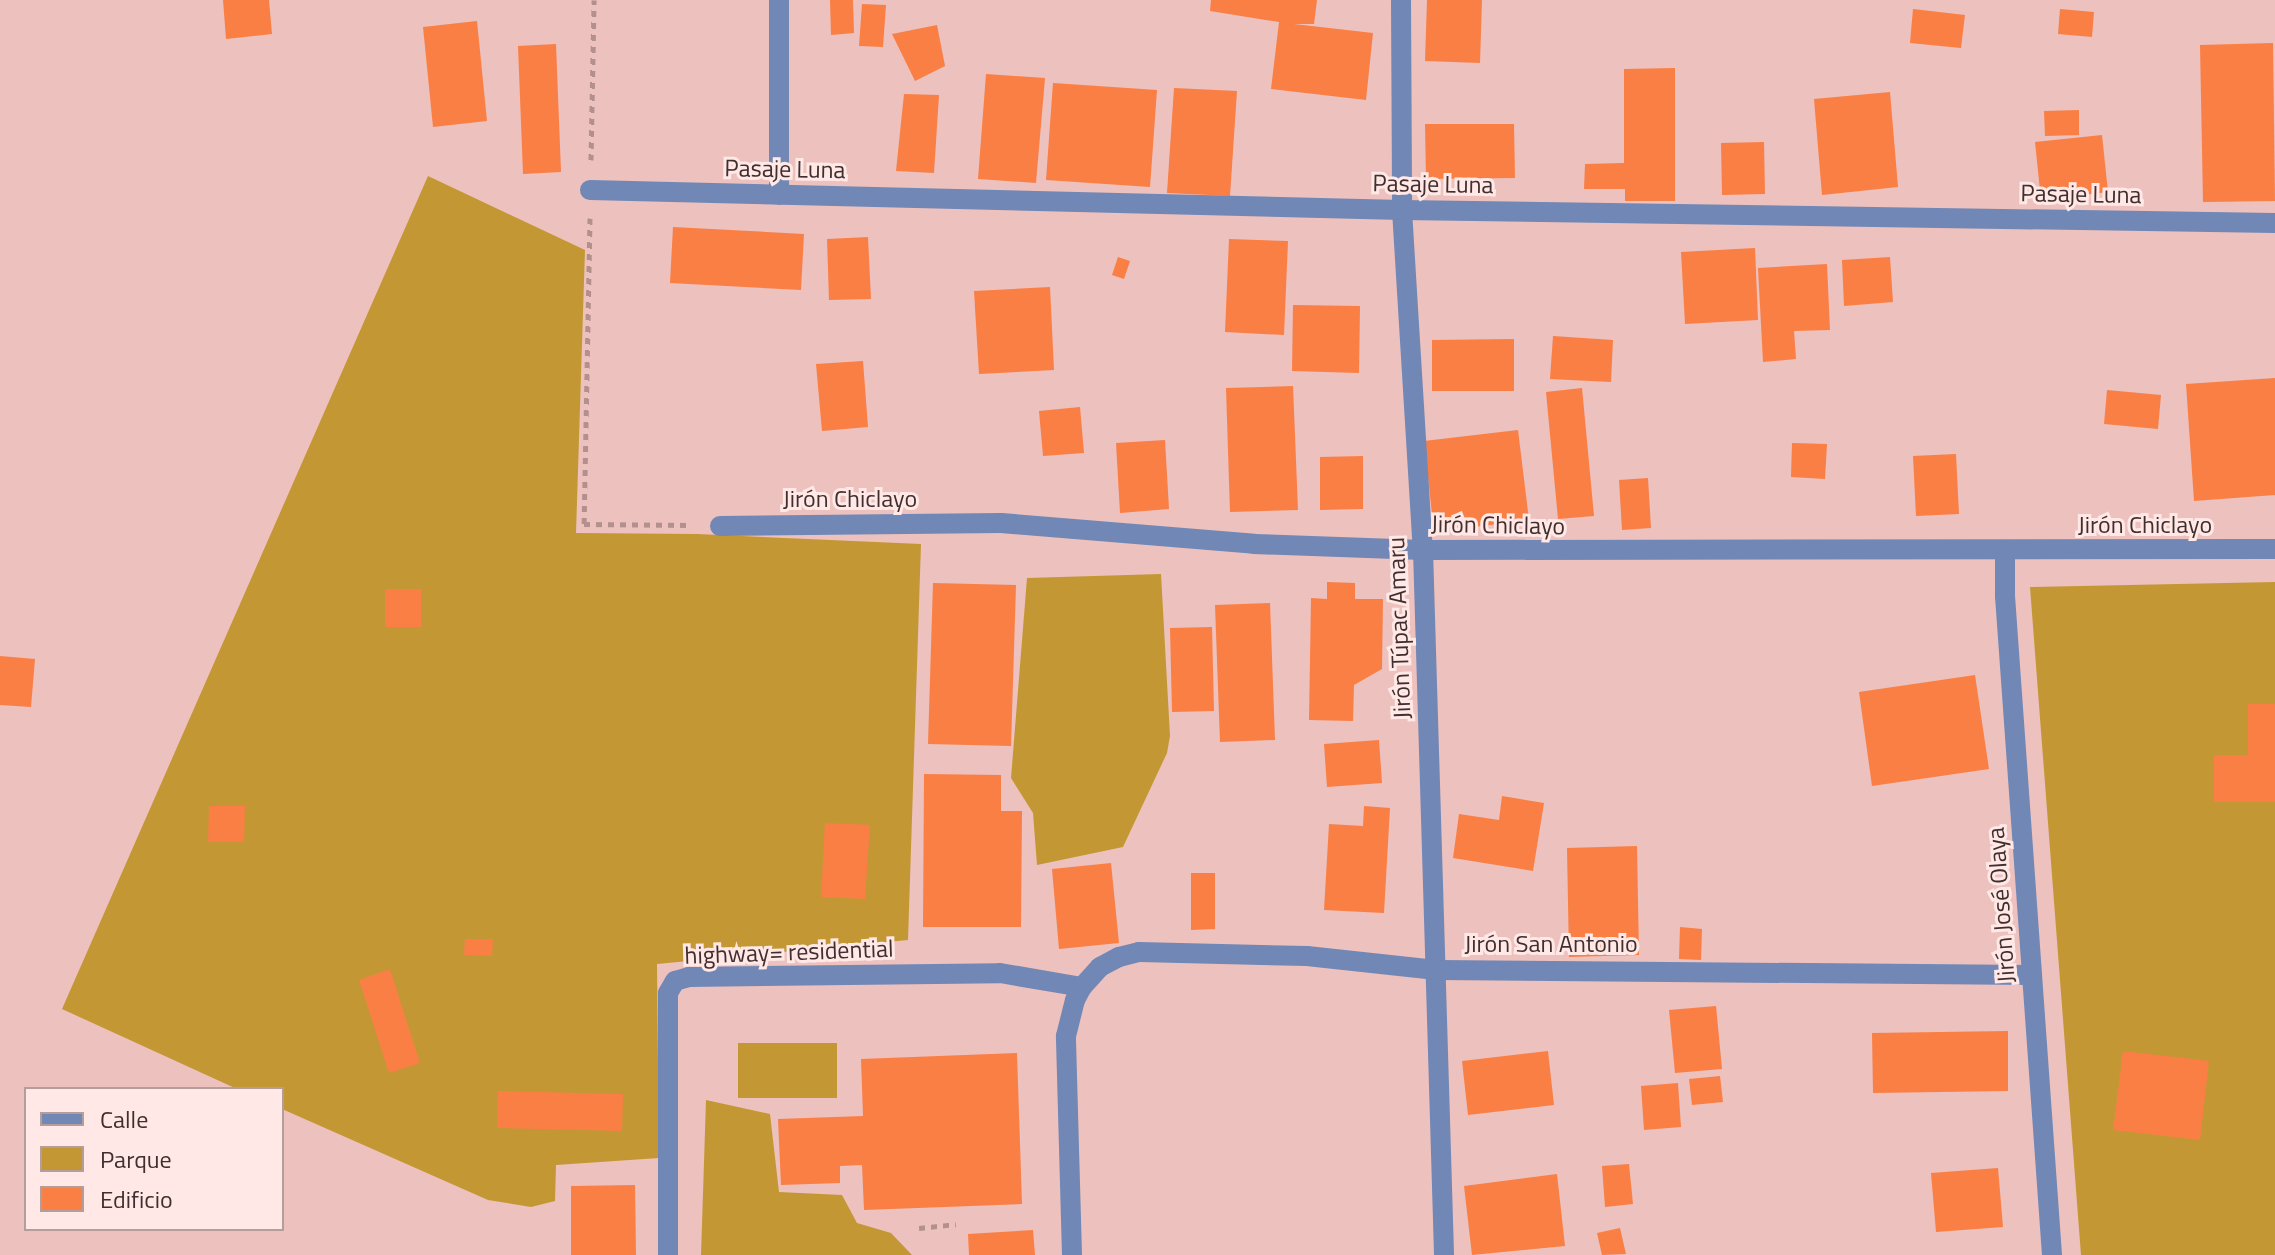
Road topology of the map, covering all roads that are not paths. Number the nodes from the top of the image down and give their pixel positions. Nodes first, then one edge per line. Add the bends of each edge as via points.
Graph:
1 (779, 0) edge
2 (1401, 0) edge
3 (590, 190) road end
4 (779, 195) junction
5 (1402, 210) junction
6 (2275, 223) edge
7 (720, 526) road end
8 (2275, 549) edge
9 (1423, 550) junction
10 (2005, 552) junction
11 (1436, 970) junction
12 (2032, 975) junction
13 (1082, 987) junction
14 (668, 1255) edge
15 (1072, 1255) edge
16 (1444, 1255) edge
17 (2052, 1255) edge

1 - 4 street
2 - 5 street, Jirón Túpac Amaru
3 - 4 street, Pasaje Luna
4 - 5 street, Pasaje Luna
5 - 6 street, Pasaje Luna
5 - 9 street, Jirón Túpac Amaru
7 - 9 street, Jirón Chiclayo via 1001,523 1254,544
8 - 10 street, Jirón Chiclayo
9 - 10 street, Jirón Chiclayo
9 - 11 street, Jirón Túpac Amaru
10 - 12 street, Jirón José Olaya
11 - 12 street, Jirón San Antonio
11 - 13 street, Jirón San Antonio via 1307,956 1139,952 1100,967
11 - 16 street, Jirón Túpac Amaru
12 - 17 street, Jirón José Olaya
13 - 14 street, highway= residential via 1000,973 675,981 668,993
13 - 15 street via 1066,1036

